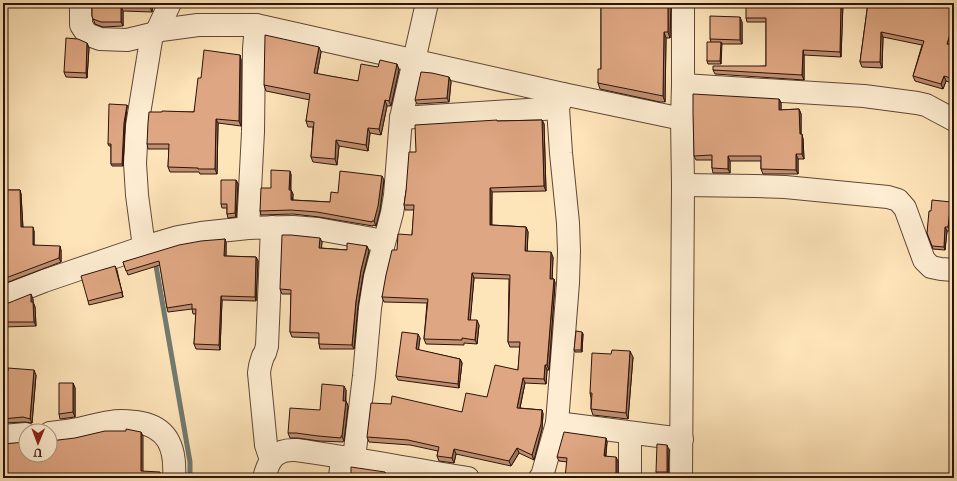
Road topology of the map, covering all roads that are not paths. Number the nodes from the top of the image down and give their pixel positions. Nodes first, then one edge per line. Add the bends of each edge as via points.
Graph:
1 (81, 3) edge
2 (170, 3) edge
3 (427, 3) edge
4 (683, 3) edge
5 (256, 25) junction
6 (162, 31) junction
7 (414, 60) junction
8 (683, 85) junction
9 (561, 101) junction
10 (401, 118) junction
11 (682, 119) junction
12 (954, 120) edge
13 (683, 185) junction
14 (272, 227) junction
15 (248, 228) junction
16 (384, 241) junction
17 (144, 247) junction
18 (954, 270) edge
19 (3, 297) edge
20 (558, 423) junction
21 (58, 432) edge
22 (630, 432) junction
23 (18, 435) edge
24 (3, 436) edge
25 (682, 439) junction
26 (348, 457) junction
27 (272, 458) junction
28 (421, 474) edge
29 (542, 477) edge
30 (174, 478) edge
31 (264, 478) edge
32 (340, 478) edge
33 (468, 478) edge
34 (630, 478) edge
35 (681, 478) edge

1 - 6 street via 81,26 86,34 100,39 127,40
2 - 6 street
3 - 7 street
4 - 8 street
5 - 6 street via 198,25
5 - 7 street
5 - 15 street
6 - 17 street via 137,126 135,163
7 - 9 street
7 - 10 street
8 - 11 street
8 - 12 street via 864,96 926,105
9 - 10 street
9 - 11 street
9 - 20 street via 561,153 569,251
10 - 16 street via 395,195 389,229
11 - 13 street
13 - 18 street via 785,187 898,200 906,208 924,260 931,267
13 - 25 street
14 - 15 street
14 - 16 street via 318,229
14 - 27 street via 267,346 259,373 266,445
15 - 17 street via 178,237
16 - 26 street via 375,277 364,376
17 - 19 street via 44,280
20 - 22 street
20 - 29 street
21 - 30 street via 113,421 152,425 168,440 173,454
22 - 25 street
22 - 34 street
23 - 24 street
25 - 35 street
26 - 27 street via 289,450 282,451
26 - 28 street
26 - 32 street
27 - 31 street
28 - 33 street

